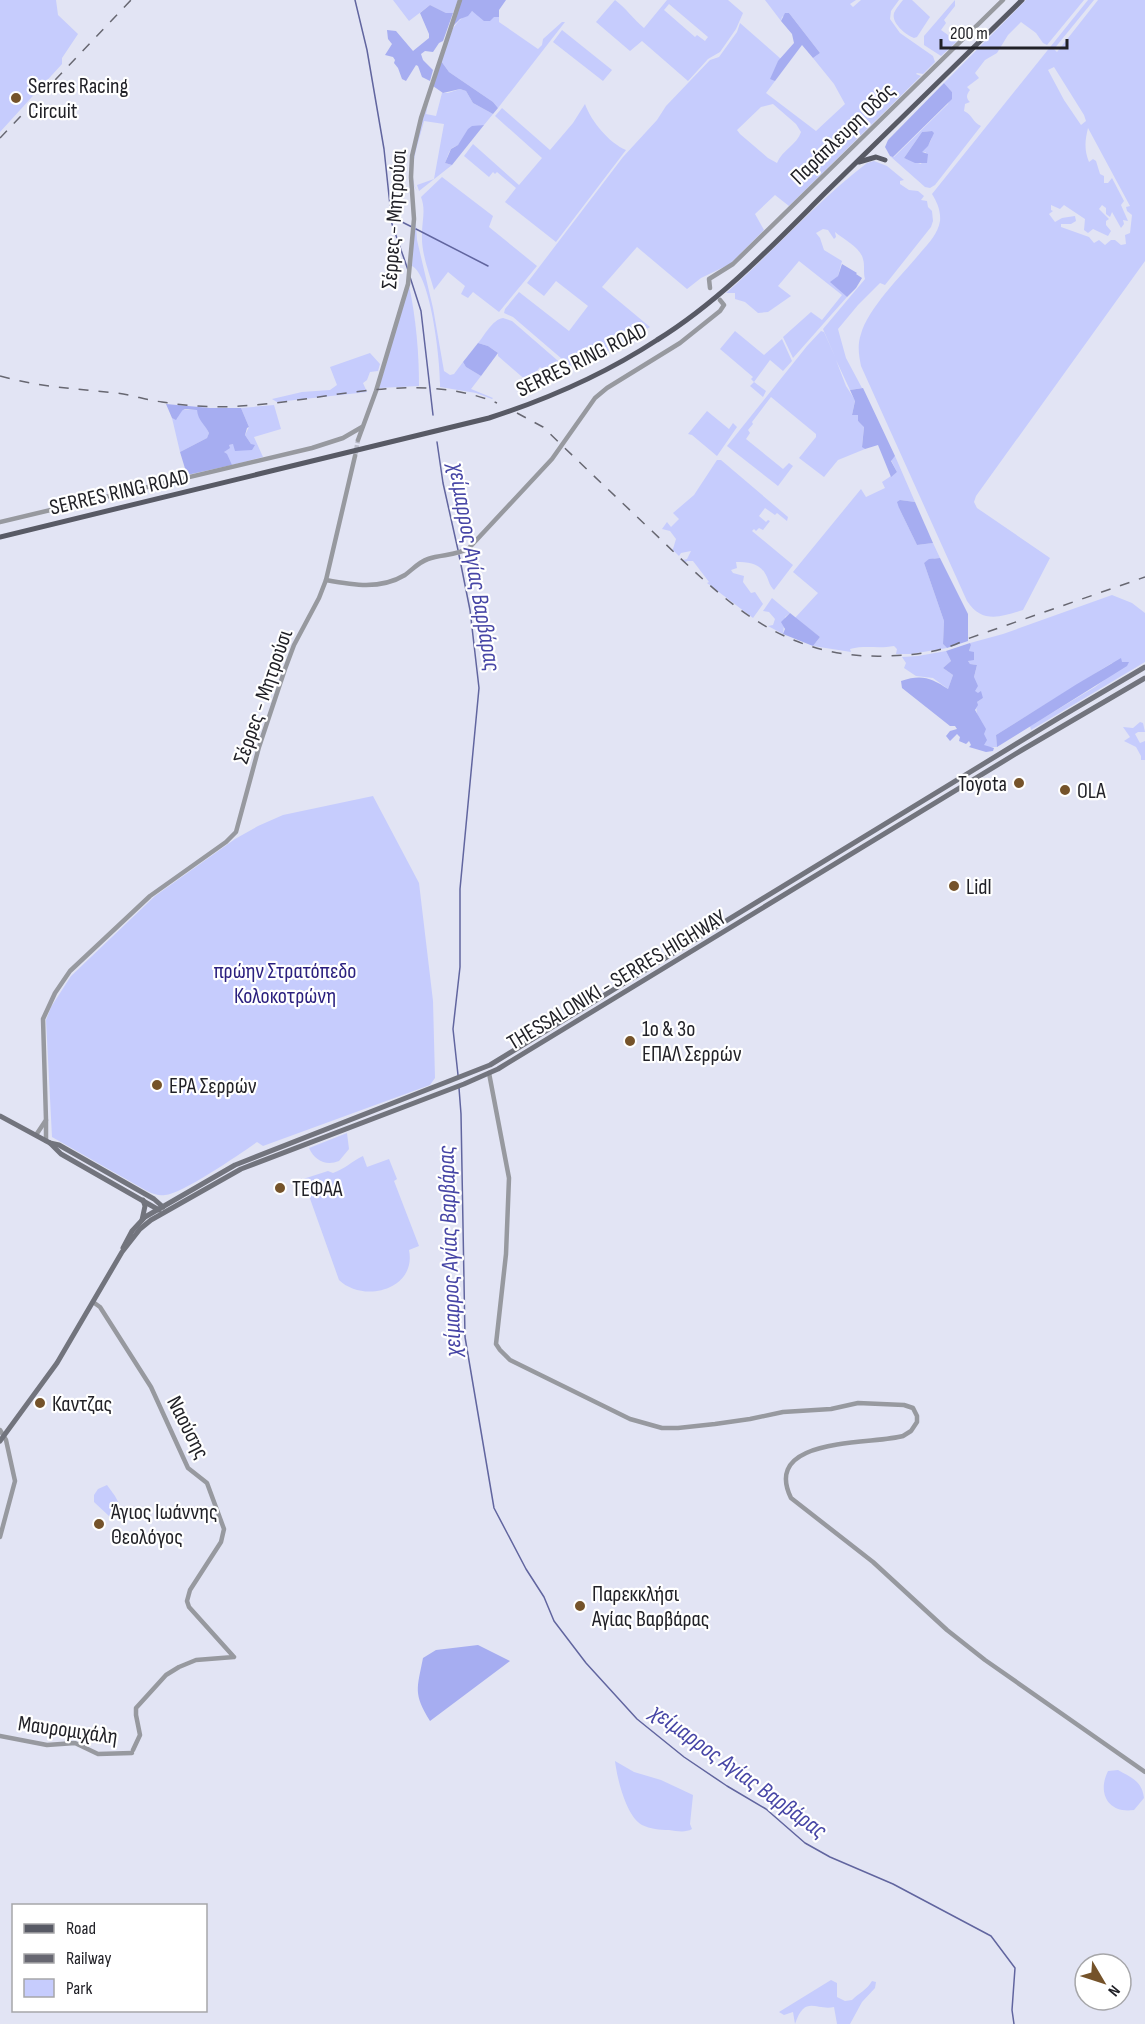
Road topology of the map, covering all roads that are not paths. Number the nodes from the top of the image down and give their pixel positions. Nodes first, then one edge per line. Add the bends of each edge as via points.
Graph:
1 (460, 0) edge
2 (1003, 0) edge
3 (1022, 0) edge
4 (885, 160) dead end
5 (855, 165) junction
6 (710, 288) dead end
7 (720, 300) dead end
8 (362, 426) junction
9 (358, 440) tunnel mouth
10 (355, 456) tunnel mouth
11 (0, 522) edge
12 (0, 537) edge
13 (326, 580) junction
14 (1145, 668) edge
15 (1145, 678) edge
16 (489, 1074) junction
17 (475, 1076) junction
18 (0, 1116) edge
19 (46, 1119) junction
20 (36, 1134) junction
21 (48, 1142) junction
22 (177, 1197) junction
23 (152, 1198) junction
24 (142, 1199) junction
25 (162, 1210) junction
26 (141, 1221) junction
27 (122, 1252) junction
28 (93, 1302) junction
29 (2, 1433) edge
30 (0, 1441) edge
31 (0, 1537) edge
32 (0, 1736) edge
33 (132, 1752) joint
34 (1145, 1772) edge

1 - 8 street, Σέρρες - Μητρούσι via 412,156 414,219 408,284
2 - 6 street, Παράπλευρη Οδός via 734,264 709,279
3 - 5 main road, SERRES RING ROAD
4 - 5 main road via 872,158
5 - 12 main road, SERRES RING ROAD via 743,274 688,319 620,362 556,394 459,426
7 - 13 street via 724,305 720,311 680,343 595,398 552,459 479,540 461,552 422,561 403,576 376,585
8 - 9 street, Σέρρες - Μητρούσι
8 - 11 street via 344,438 312,448
10 - 13 street, Σέρρες - Μητρούσι
13 - 19 street, Σέρρες - Μητρούσι via 285,669 236,832 140,905 66,975 45,1010 42,1025
14 - 17 main road, THESSALONIKI - SERRES HIGHWAY
15 - 16 main road, THESSALONIKI - SERRES HIGHWAY
16 - 17 main road, THESSALONIKI - SERRES HIGHWAY
16 - 34 street via 509,1178 496,1344 500,1350 510,1360 630,1419 662,1428 858,1403 913,1408 917,1422 903,1436 825,1447 797,1458 791,1463 786,1480 791,1498 873,1562 985,1660
17 - 22 main road, THESSALONIKI - SERRES HIGHWAY via 253,1157
17 - 25 main road, THESSALONIKI - SERRES HIGHWAY via 248,1167
18 - 20 main road
19 - 20 street
19 - 21 street, Σέρρες - Μητρούσι
20 - 21 main road
21 - 23 main road
21 - 24 main road via 61,1154
22 - 23 main road
22 - 25 main road, THESSALONIKI - SERRES HIGHWAY
23 - 25 main road
24 - 25 main road
24 - 26 main road via 145,1205
25 - 26 main road
25 - 27 main road via 142,1226
26 - 27 main road
27 - 28 main road
28 - 29 main road via 51,1373
28 - 33 street, Ναούσης via 150,1386 189,1469 207,1483 224,1529 221,1542 194,1582 187,1602 234,1658 196,1660 168,1674 136,1708 140,1735
29 - 30 main road
29 - 31 street via 15,1483
32 - 33 street, Μαυρομιχάλη via 47,1745 75,1743 98,1754

